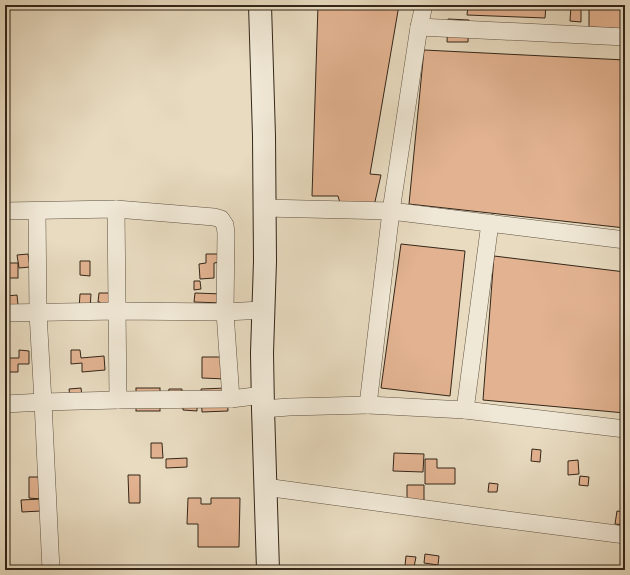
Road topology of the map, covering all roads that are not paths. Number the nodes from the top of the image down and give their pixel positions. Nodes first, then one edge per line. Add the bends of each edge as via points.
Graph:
1 (260, 5) edge
2 (424, 5) edge
3 (419, 27) junction
4 (625, 36) edge
5 (264, 208) junction
6 (116, 209) junction
7 (5, 211) edge
8 (37, 211) junction
9 (391, 211) junction
10 (490, 223) junction
11 (625, 240) edge
12 (263, 310) junction
13 (118, 312) junction
14 (225, 312) junction
15 (5, 313) edge
16 (38, 313) junction
17 (231, 399) junction
18 (118, 400) junction
19 (43, 402) junction
20 (263, 402) junction
21 (5, 404) edge
22 (368, 405) junction
23 (465, 410) junction
24 (625, 429) edge
25 (265, 487) junction
26 (625, 535) edge
27 (51, 570) edge
28 (268, 570) edge

1 - 5 main road
2 - 3 street
3 - 4 street
3 - 9 street
5 - 9 street
5 - 12 main road
6 - 8 street
6 - 13 street
6 - 14 street via 221,219 226,233
7 - 8 street
8 - 16 street
9 - 10 street
9 - 22 street
10 - 11 street
10 - 23 street
12 - 14 street
12 - 20 main road
13 - 14 street
13 - 16 street
13 - 18 street
14 - 17 street
15 - 16 street
16 - 19 street
17 - 18 street
17 - 20 street
18 - 19 street
19 - 21 street
19 - 27 street
20 - 22 street via 289,407
20 - 25 main road
22 - 23 street
23 - 24 street
25 - 26 street
25 - 28 main road

